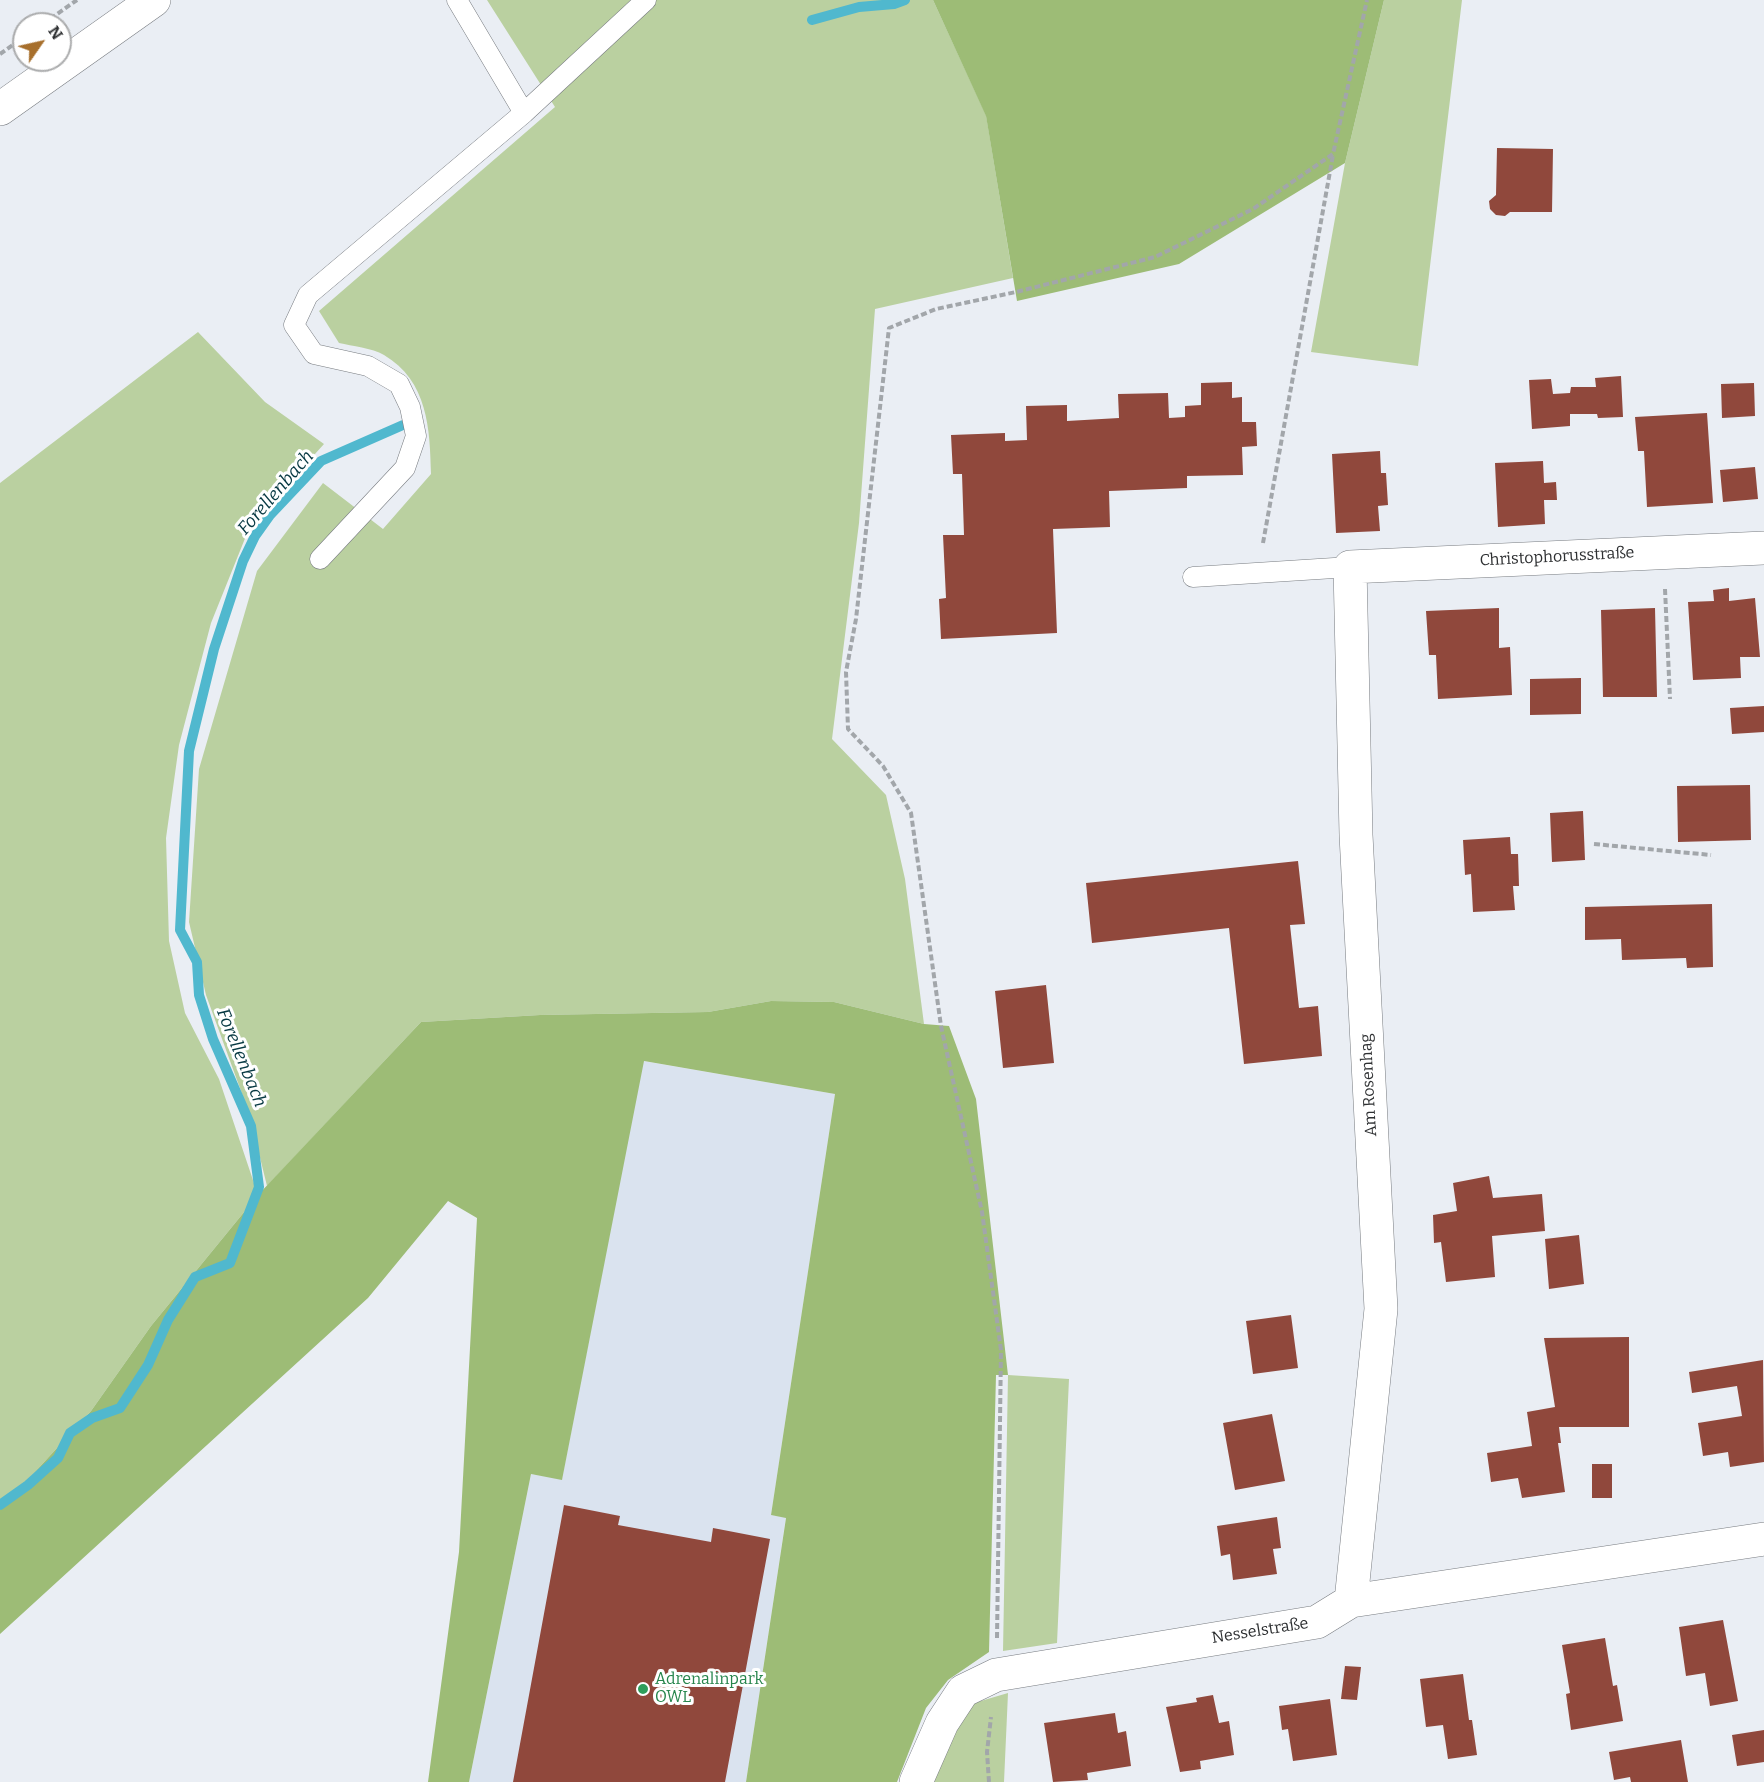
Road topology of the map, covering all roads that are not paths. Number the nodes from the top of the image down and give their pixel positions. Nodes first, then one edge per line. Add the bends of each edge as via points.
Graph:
1 (154, 0) edge
2 (456, 0) edge
3 (646, 0) edge
4 (0, 110) edge
5 (524, 113) junction
6 (1764, 548) edge
7 (320, 559) dead end
8 (1350, 567) junction
9 (1193, 578) dead end
10 (1764, 1539) edge
11 (1351, 1601) junction
12 (916, 1782) edge

1 - 4 street
2 - 5 lane
3 - 5 lane
5 - 7 lane via 308,296 294,324 314,354 368,366 399,384 410,407 416,435 405,468
6 - 8 street, Christophorusstraße
8 - 9 lane
8 - 11 street, Am Rosenhag via 1356,835 1381,1309
10 - 11 street, Nesselstraße
11 - 12 street, Nesselstraße via 1317,1622 996,1675 963,1691 942,1723

